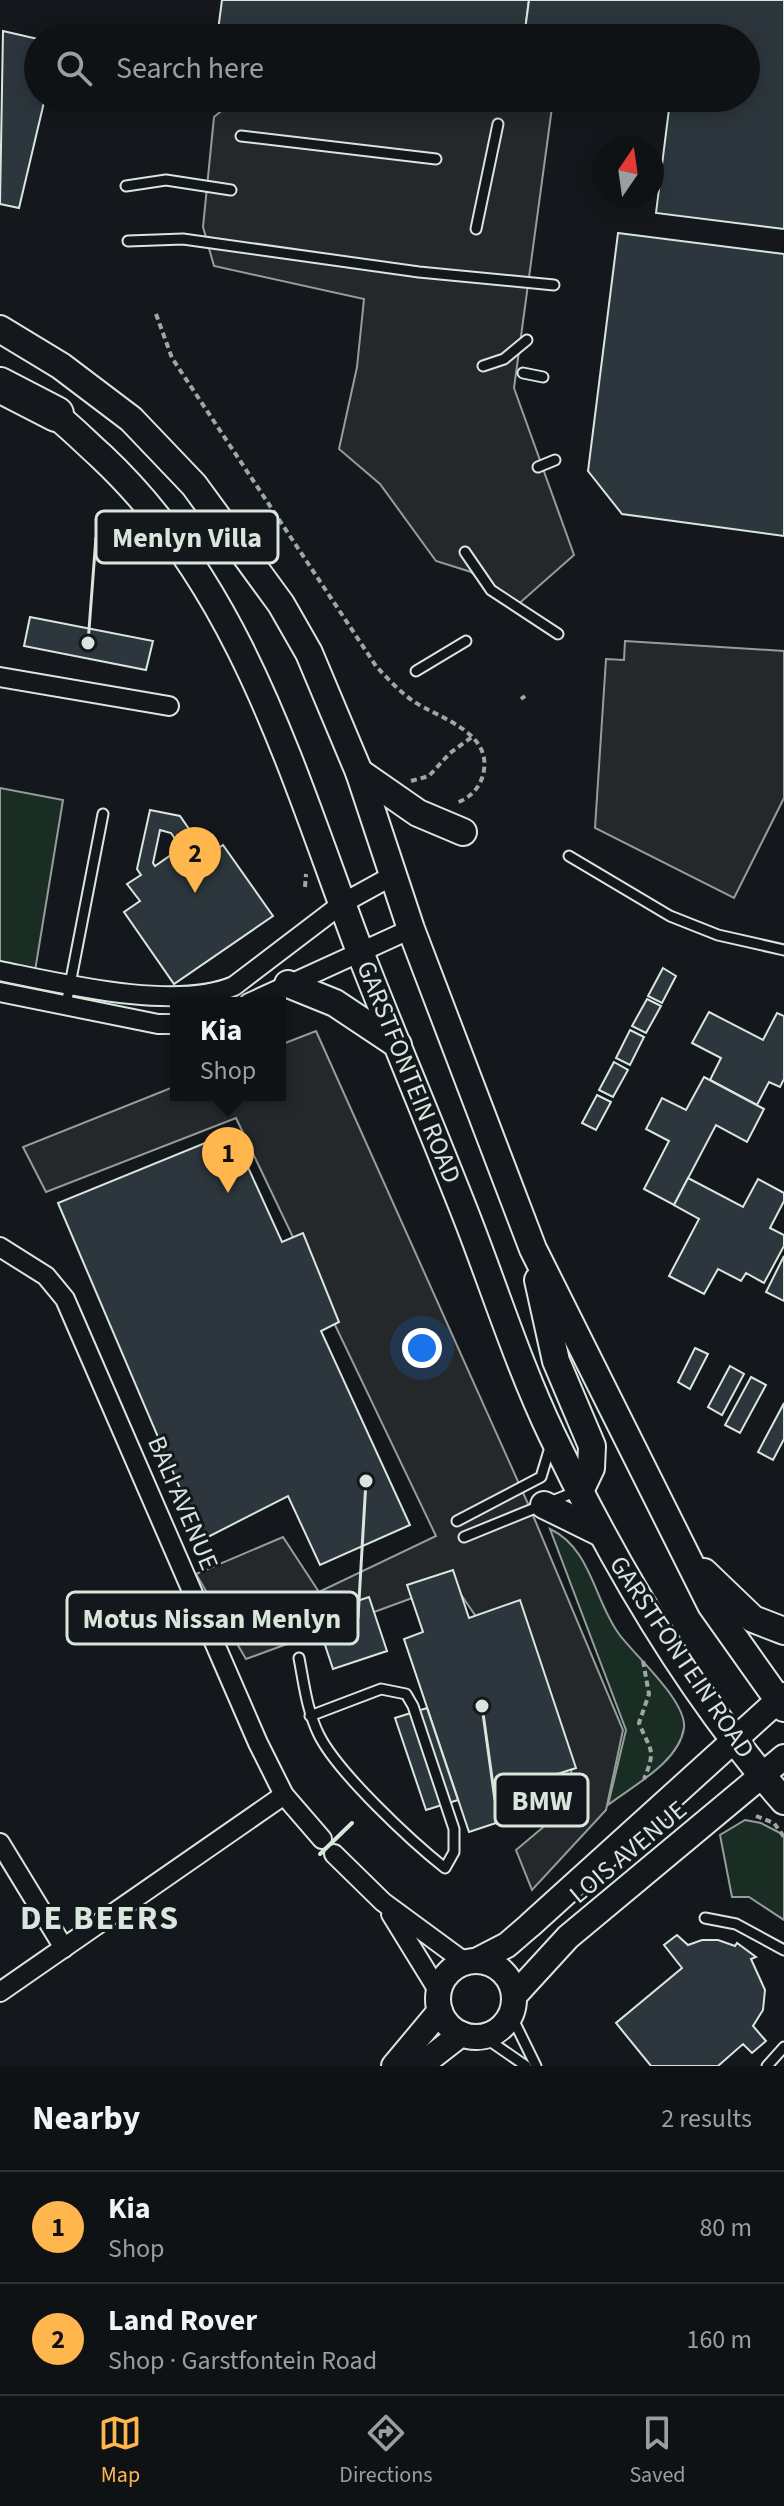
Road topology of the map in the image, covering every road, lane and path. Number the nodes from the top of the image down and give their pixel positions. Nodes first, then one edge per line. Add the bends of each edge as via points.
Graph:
1 (498, 124) dead end
2 (241, 136) dead end
3 (436, 159) dead end
4 (126, 186) dead end
5 (231, 190) dead end
6 (476, 229) dead end
7 (128, 241) dead end
8 (554, 285) dead end
9 (156, 314) dead end
10 (0, 329) edge
11 (527, 340) dead end
12 (483, 366) dead end
13 (523, 373) dead end
14 (0, 375) edge
15 (543, 377) dead end
16 (0, 385) edge
17 (56, 414) junction
18 (555, 460) dead end
19 (538, 467) dead end
20 (465, 552) dead end
21 (558, 634) dead end
22 (466, 641) dead end
23 (416, 671) dead end
24 (0, 677) edge
25 (169, 706) dead end
26 (472, 737) junction
27 (359, 772) junction
28 (412, 792) dead end
29 (453, 805) dead end
30 (103, 814) dead end
31 (463, 832) dead end
32 (569, 856) dead end
33 (392, 876) junction
34 (343, 903) junction
35 (411, 929) junction
36 (784, 950) edge
37 (361, 953) junction
38 (0, 971) edge
39 (71, 983) junction
40 (288, 984) junction
41 (0, 992) edge
42 (170, 997) edge
43 (186, 997) edge
44 (261, 997) edge
45 (66, 1005) junction
46 (170, 1024) edge
47 (398, 1045) junction
48 (0, 1247) edge
49 (533, 1249) junction
50 (552, 1435) junction
51 (581, 1489) junction
52 (544, 1505) junction
53 (457, 1521) dead end
54 (601, 1533) junction
55 (464, 1537) dead end
56 (675, 1540) junction
57 (784, 1631) edge
58 (299, 1658) dead end
59 (643, 1661) dead end
60 (782, 1701) edge
61 (310, 1716) junction
62 (734, 1738) junction
63 (784, 1757) edge
64 (762, 1776) junction
65 (644, 1779) dead end
66 (284, 1795) junction
67 (784, 1801) edge
68 (756, 1816) dead end
69 (784, 1837) edge
70 (322, 1839) dead end
71 (0, 1843) edge
72 (334, 1854) dead end
73 (398, 1918) junction
74 (705, 1918) dead end
75 (64, 1948) junction
76 (784, 1950) edge
77 (471, 1962) junction
78 (0, 1992) edge
79 (440, 2001) junction
80 (513, 2006) junction
81 (472, 2036) junction
82 (784, 2047) edge
83 (394, 2066) edge
84 (420, 2066) edge
85 (526, 2066) edge
86 (536, 2066) edge
87 (767, 2066) edge

1 - 6 lane
2 - 3 lane
4 - 5 lane via 166,180
7 - 8 lane via 183,239
9 - 26 path via 172,358 376,666 409,698
10 - 27 main road, GARSTFONTEIN ROAD via 119,409 194,485 273,593 309,653
11 - 12 lane via 504,359
13 - 15 lane
14 - 17 main road, GARSTFONTEIN ROAD
16 - 17 highway
17 - 34 main road, GARSTFONTEIN ROAD via 123,477 195,566 266,698
18 - 19 lane
20 - 21 lane via 491,590
22 - 23 lane
24 - 25 street
26 - 28 path via 429,776 409,782
26 - 29 path via 484,757 481,781 466,800
27 - 31 main road via 418,813
27 - 33 main road, GARSTFONTEIN ROAD
30 - 39 lane
32 - 36 lane via 670,916 718,935
33 - 34 street
33 - 35 main road, GARSTFONTEIN ROAD
34 - 37 main road, GARSTFONTEIN ROAD
34 - 43 street via 234,986
35 - 37 street
35 - 49 main road, GARSTFONTEIN ROAD
37 - 40 street
37 - 47 main road, GARSTFONTEIN ROAD
38 - 39 street
39 - 42 street
39 - 45 lane
40 - 44 street
40 - 47 main road via 335,1003
41 - 45 street
45 - 46 street
47 - 50 main road, GARSTFONTEIN ROAD
48 - 66 street, BALI AVENUE via 46,1276 65,1299
49 - 51 main road via 553,1352 592,1446 591,1468
49 - 56 main road, GARSTFONTEIN ROAD
50 - 51 main road, GARSTFONTEIN ROAD
50 - 53 lane via 541,1477
51 - 52 lane
51 - 54 main road, GARSTFONTEIN ROAD
52 - 54 main road
52 - 55 lane
54 - 62 main road, GARSTFONTEIN ROAD via 668,1644
56 - 57 main road via 732,1602 753,1619
56 - 60 main road, GARSTFONTEIN ROAD via 711,1605
58 - 61 lane
59 - 65 path via 649,1694 639,1723 653,1757
60 - 62 street, LOIS AVENUE
61 - 61 lane via 329,1753 445,1868 454,1852 454,1829 406,1694 381,1689
62 - 64 main road, GARSTFONTEIN ROAD
62 - 77 street, LOIS AVENUE via 507,1945
63 - 64 street, LOIS AVENUE
64 - 67 main road, GARSTFONTEIN ROAD
64 - 80 street, LOIS AVENUE via 568,1937
66 - 70 street, BALI AVENUE
66 - 75 street
68 - 69 path via 774,1823
71 - 75 street
72 - 73 street
73 - 77 street
73 - 79 street
74 - 76 lane via 736,1924
75 - 78 street
77 - 79 street via 448,1974
77 - 80 street via 487,1963 506,1975
79 - 81 street via 444,2020
79 - 83 street
80 - 81 street via 495,2032
80 - 86 lane
81 - 84 street
81 - 85 lane
82 - 87 lane

